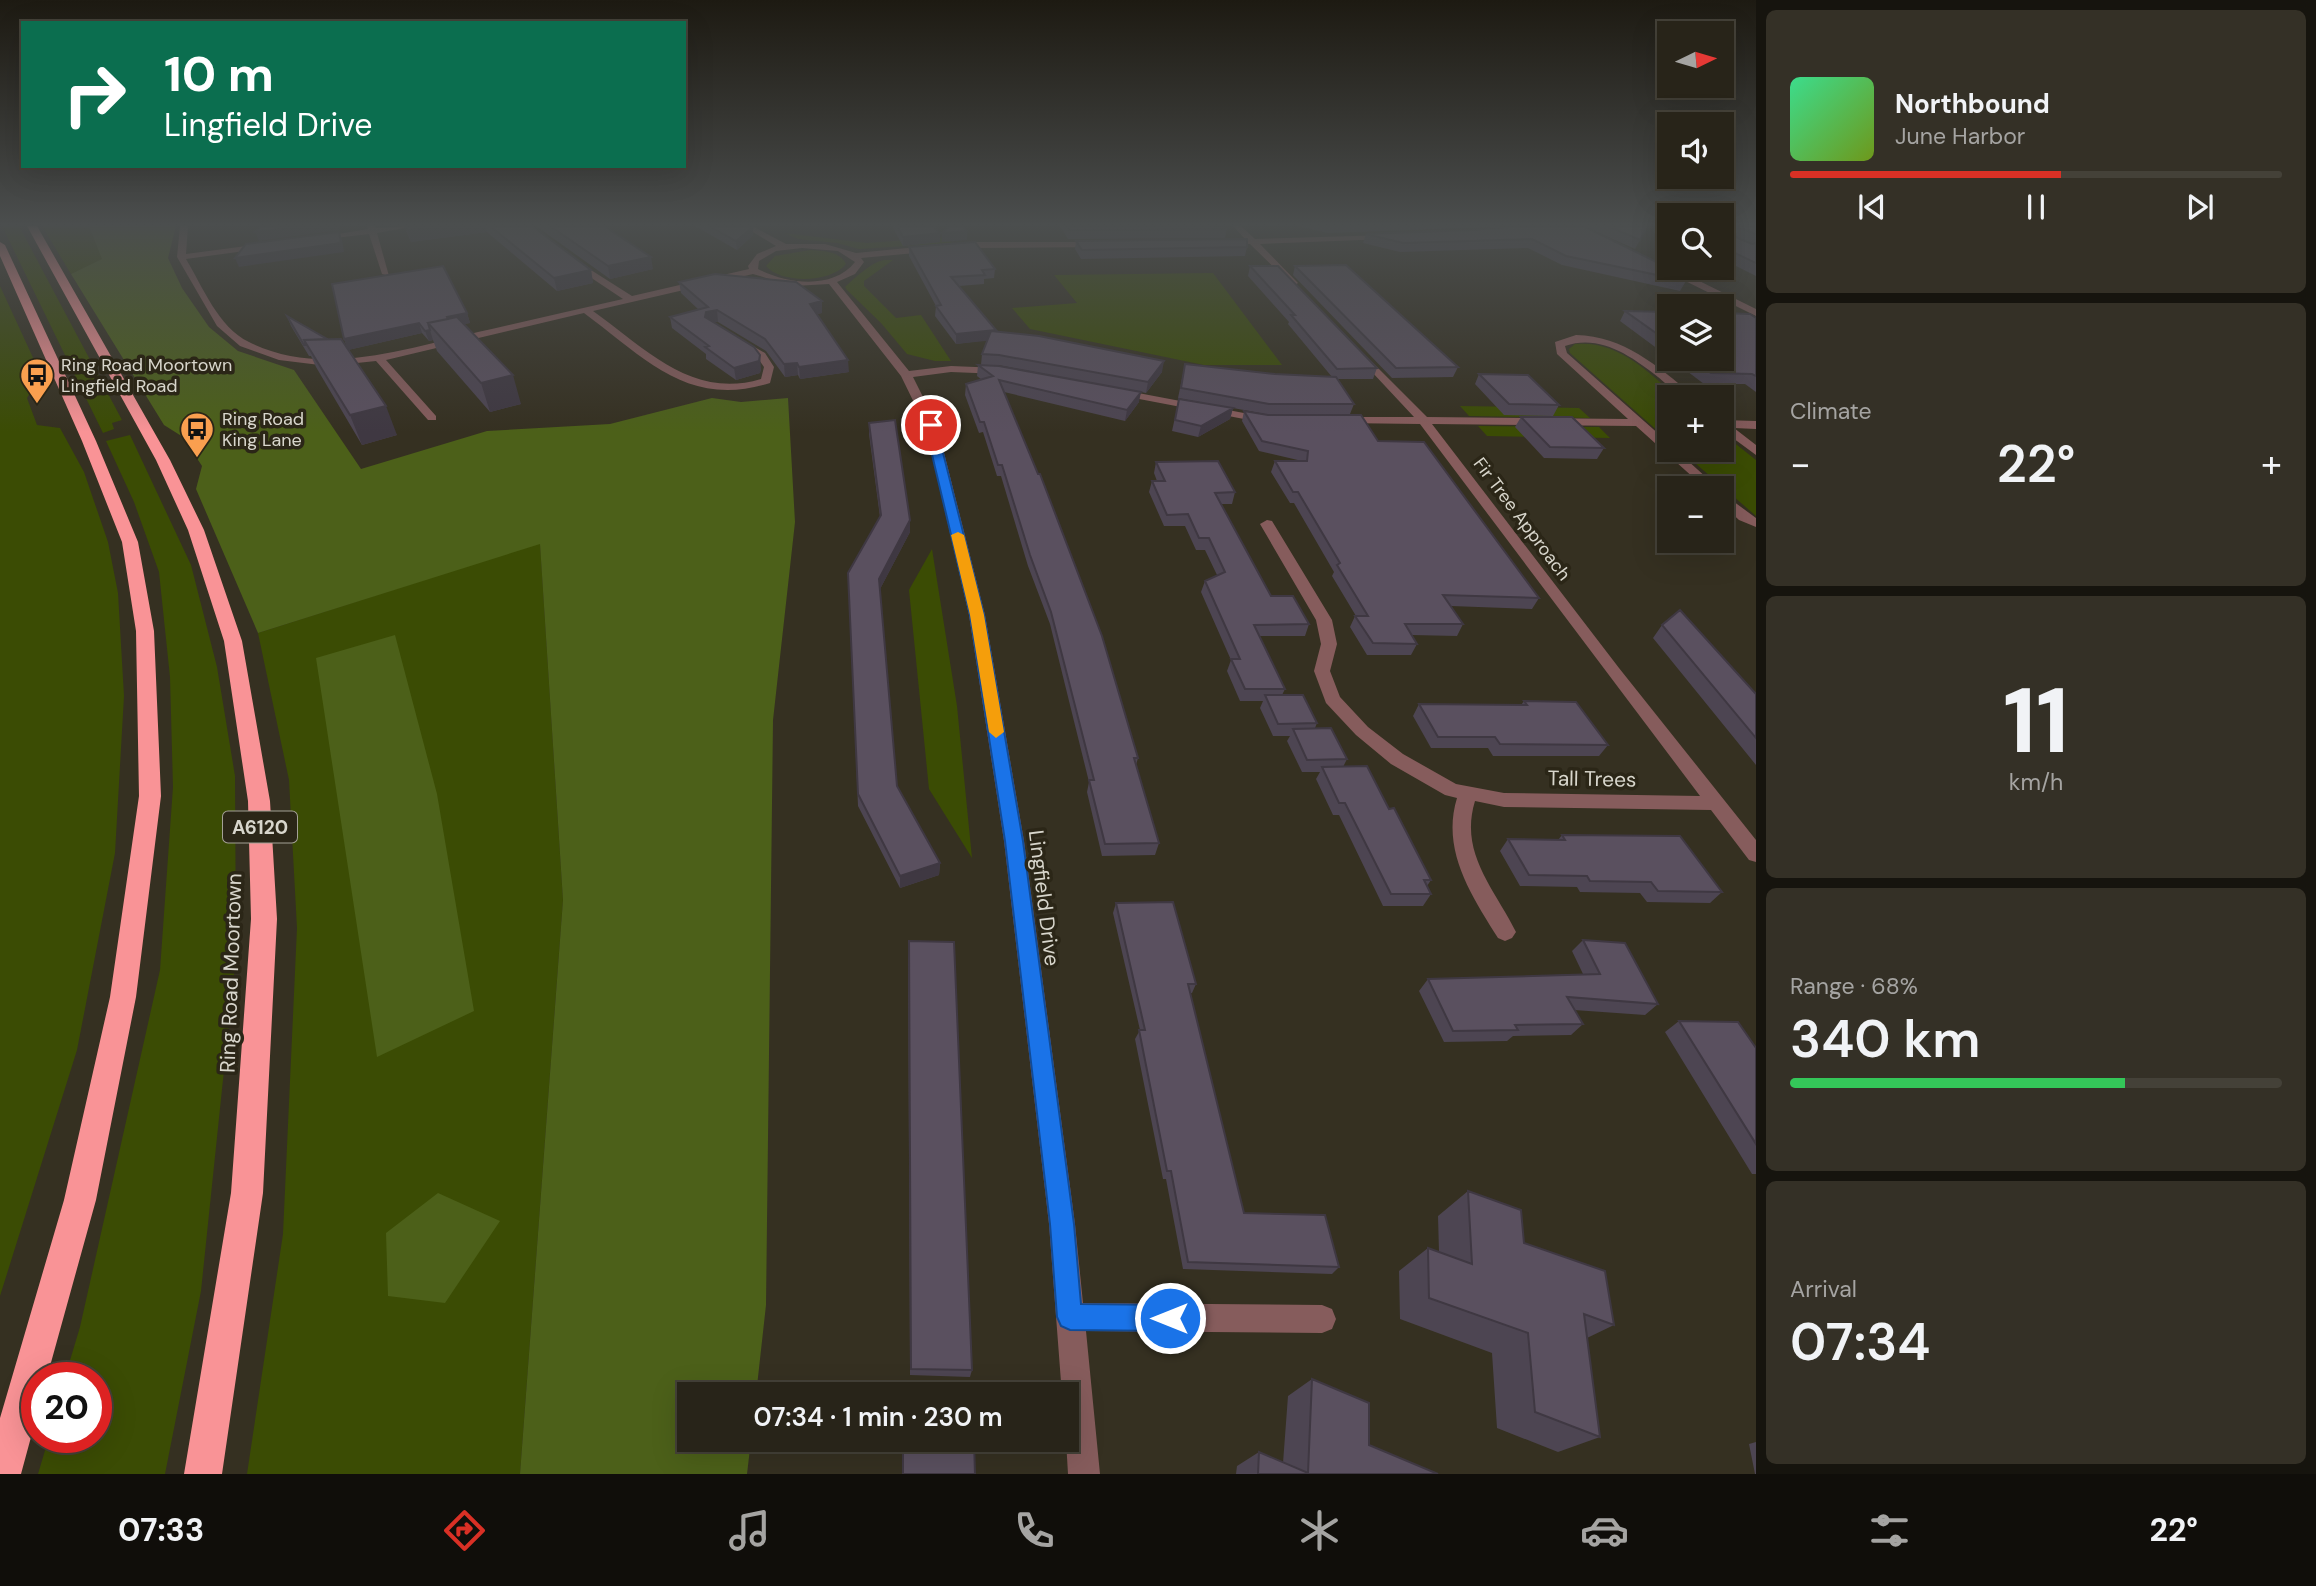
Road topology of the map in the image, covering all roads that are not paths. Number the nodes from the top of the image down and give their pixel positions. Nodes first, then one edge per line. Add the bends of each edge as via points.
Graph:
1 (23, 295) edge
2 (71, 295) edge
3 (203, 295) edge
4 (624, 295) edge
5 (649, 295) edge
6 (842, 295) edge
7 (1719, 295) edge
8 (630, 299) junction
9 (587, 311) junction
10 (1756, 313) edge
11 (725, 334) edge
12 (1348, 341) edge
13 (379, 358) junction
14 (1011, 373) edge
15 (906, 375) junction
16 (1673, 385) edge
17 (1109, 391) edge
18 (432, 418) dead end
19 (1423, 419) junction
20 (1278, 420) edge
21 (1331, 420) edge
22 (1640, 424) junction
23 (1734, 424) edge
24 (1756, 425) edge
25 (1734, 434) edge
26 (1756, 451) edge
27 (1698, 476) edge
28 (1734, 508) edge
29 (1756, 523) edge
30 (1267, 524) dead end
31 (1467, 795) junction
32 (1717, 803) junction
33 (1756, 854) edge
34 (1505, 932) dead end
35 (1070, 1317) junction
36 (1322, 1319) dead end
37 (2, 1474) edge
38 (203, 1474) edge
39 (1084, 1474) edge

1 - 37 highway via 130,542 145,631 150,796 123,997 80,1200
2 - 38 highway, Ring Road Moortown / A6120 via 163,460 196,530 233,641 259,801 264,919 247,1193
3 - 13 street via 220,324 244,344 279,356 328,363
4 - 8 street
5 - 8 street
6 - 15 street, Lingfield Drive
7 - 10 street
8 - 9 street
9 - 11 street via 675,374 708,387 746,388 766,381 769,368 761,355
9 - 13 street
12 - 19 street, Fir Tree Approach
13 - 18 street
14 - 15 street via 951,369
15 - 35 street, Lingfield Drive via 931,425 977,615 1014,841
16 - 22 street via 1625,349 1587,340 1559,344 1562,354
17 - 20 street
19 - 21 street
19 - 22 street
19 - 32 street, Fir Tree Approach
22 - 27 street
23 - 24 street
25 - 26 street
28 - 29 street
30 - 31 street, Tall Trees via 1324,620 1329,644 1322,671 1332,699 1397,759
31 - 32 street, Tall Trees via 1504,800
31 - 34 street via 1460,821 1463,850 1477,886
32 - 33 street, Fir Tree Approach
35 - 36 street
35 - 39 street, Lingfield Drive

